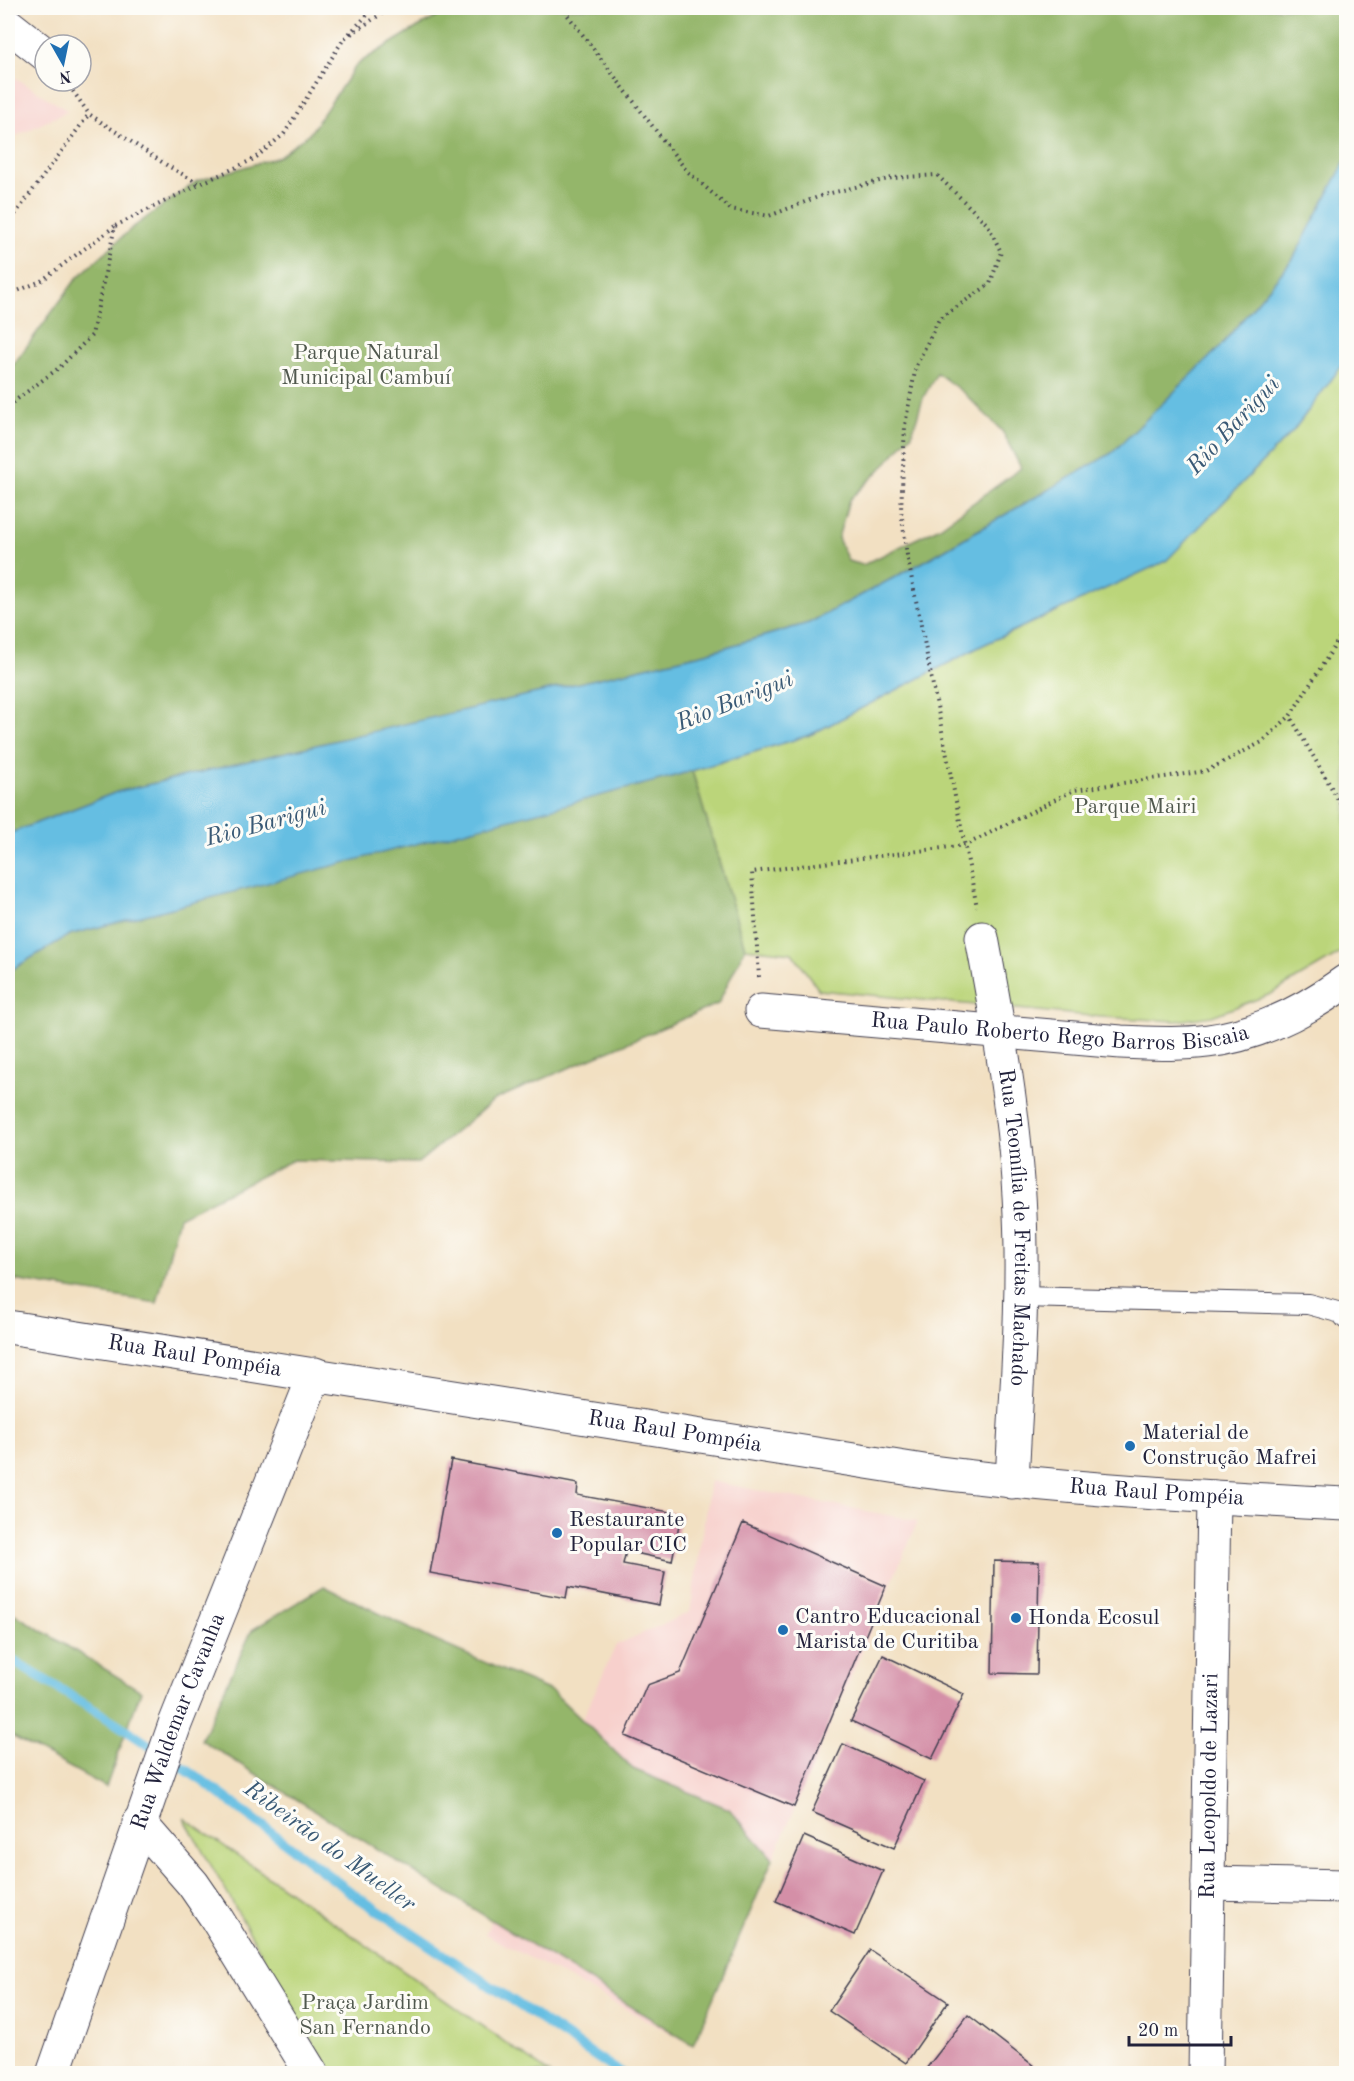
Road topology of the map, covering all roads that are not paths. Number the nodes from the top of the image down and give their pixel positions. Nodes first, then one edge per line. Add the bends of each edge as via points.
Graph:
1 (8, 25) edge
2 (33, 45) edge
3 (982, 938) road end
4 (1347, 981) edge
5 (760, 1011) road end
6 (999, 1032) junction
7 (1021, 1297) junction
8 (1347, 1319) edge
9 (8, 1327) edge
10 (315, 1374) junction
11 (1012, 1482) junction
12 (1214, 1497) junction
13 (1347, 1504) edge
14 (140, 1822) junction
15 (1208, 1883) junction
16 (1347, 1886) edge
17 (53, 2073) edge
18 (312, 2073) edge
19 (1205, 2073) edge

1 - 2 street
3 - 6 street, Rua Teomília de Freitas Machado
4 - 6 street, Rua Paulo Roberto Rego Barros Biscaia via 1270,1025 1208,1041 1121,1042
5 - 6 street, Rua Paulo Roberto Rego Barros Biscaia
6 - 7 street, Rua Teomília de Freitas Machado via 1017,1168
7 - 8 lane via 1308,1304 1341,1313
7 - 11 street, Rua Teomília de Freitas Machado
9 - 10 street, Rua Raul Pompéia
10 - 11 street, Rua Raul Pompéia via 738,1443
10 - 14 street, Rua Waldemar Cavanha via 175,1724
11 - 12 street, Rua Raul Pompéia
12 - 13 street, Rua Raul Pompéia
12 - 15 street, Rua Leopoldo de Lazari
14 - 17 street, Rua Waldemar Cavanha
14 - 18 street via 198,1892
15 - 16 street
15 - 19 street, Rua Leopoldo de Lazari

